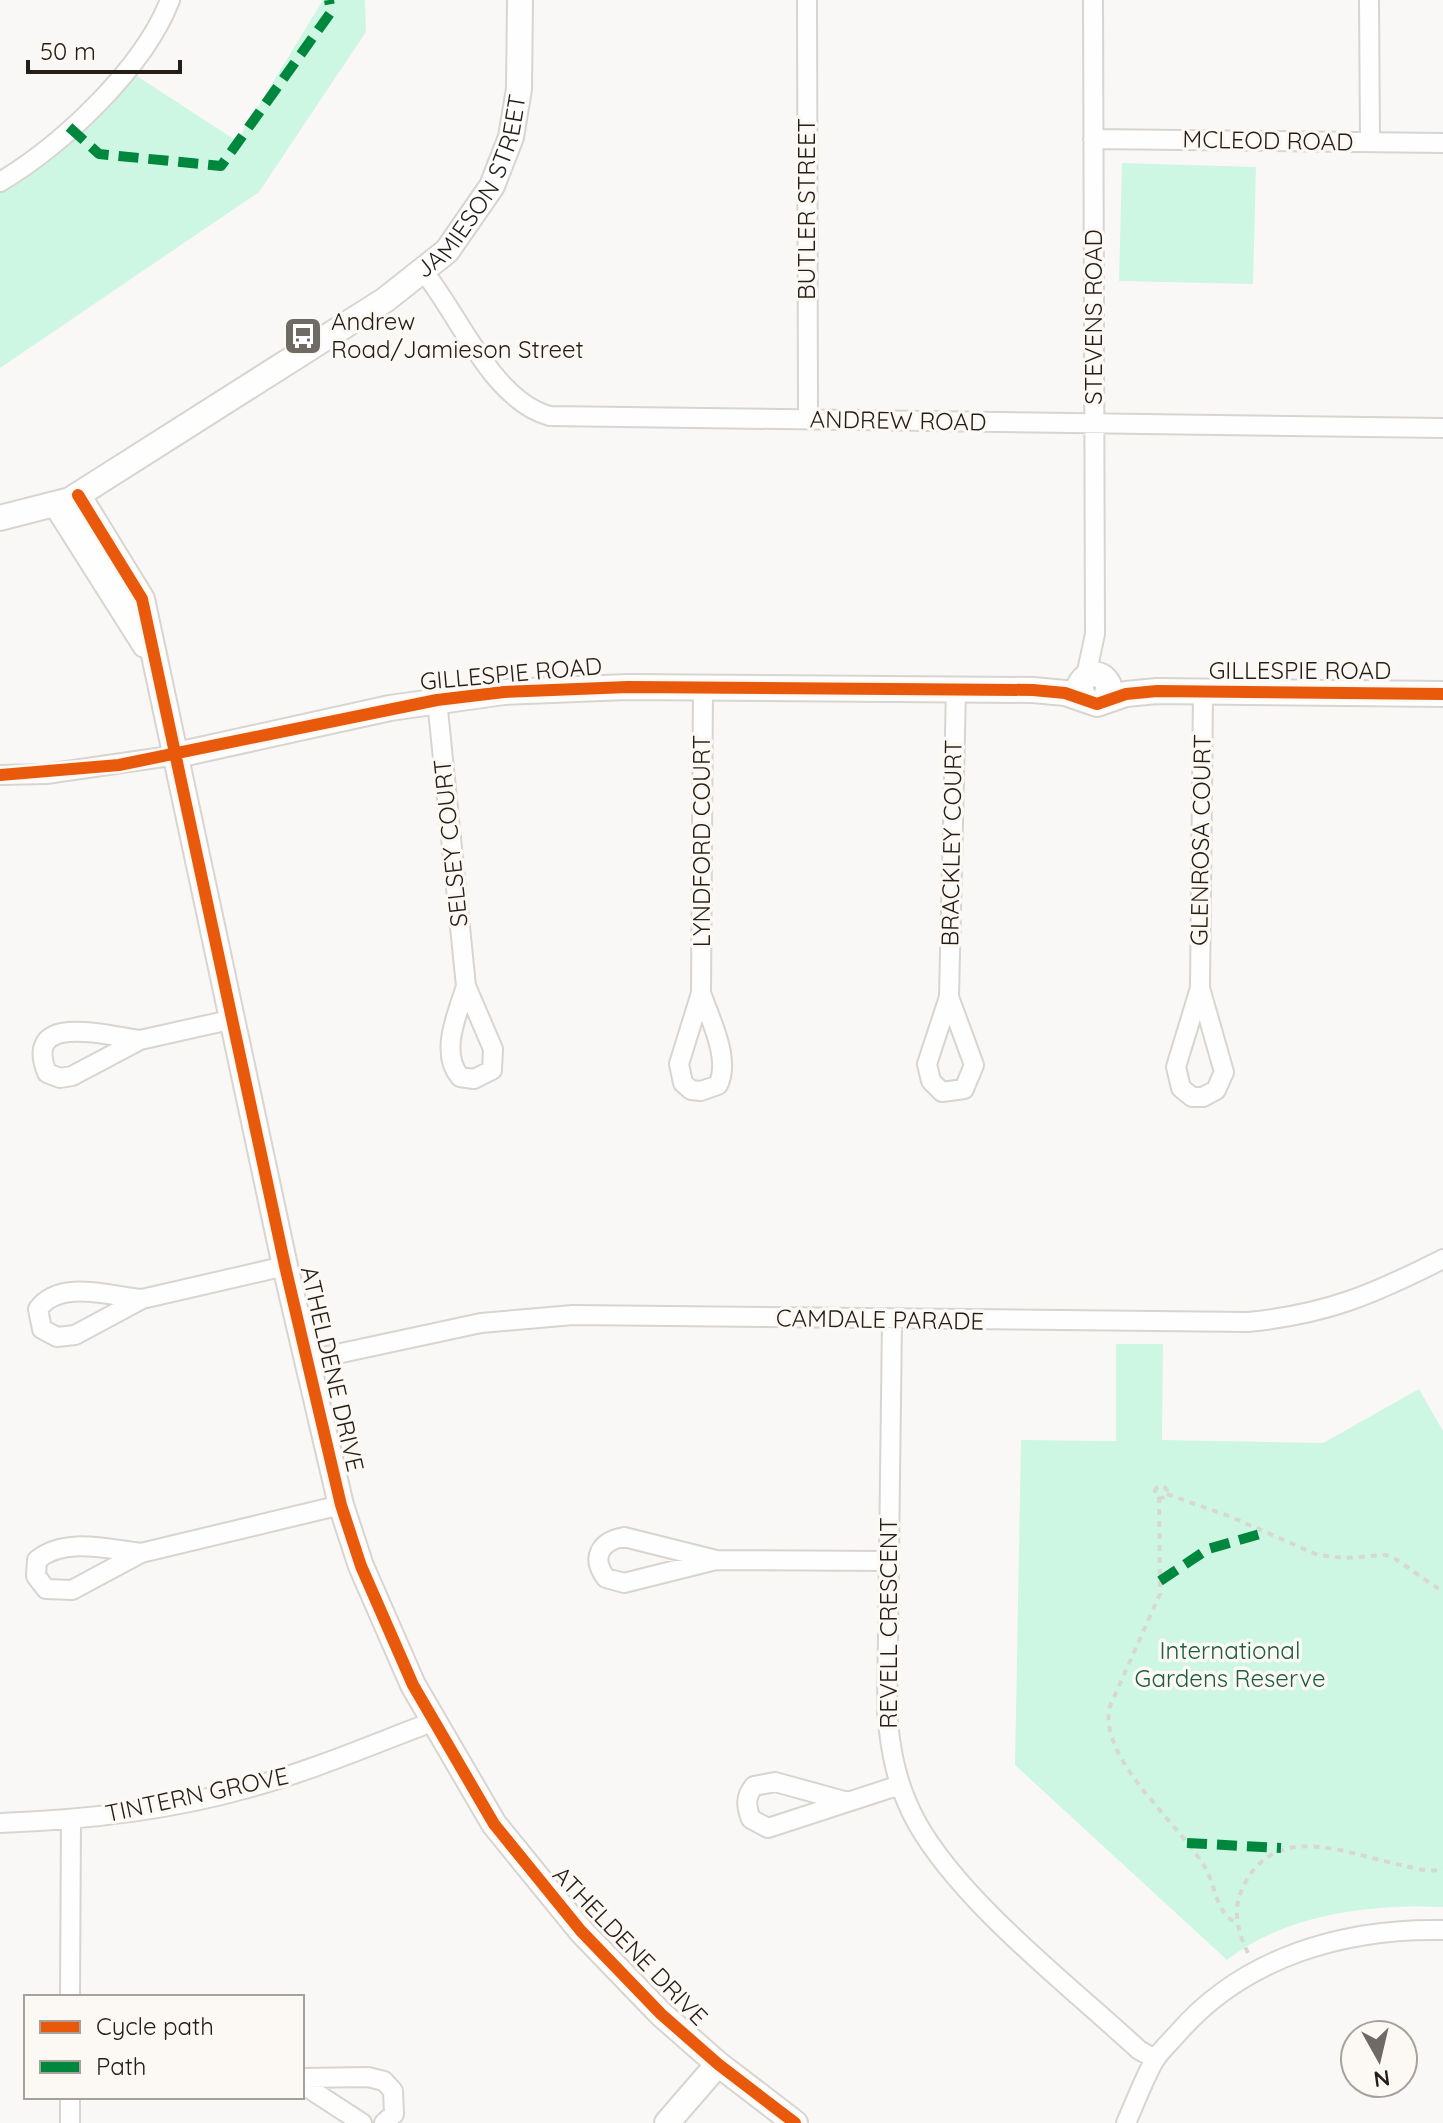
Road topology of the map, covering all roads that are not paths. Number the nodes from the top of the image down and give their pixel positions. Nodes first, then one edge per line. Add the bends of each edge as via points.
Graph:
1 (170, 0) edge
2 (520, 0) edge
3 (807, 0) edge
4 (1093, 0) edge
5 (1369, 0) edge
6 (1093, 139) junction
7 (1370, 142) junction
8 (1443, 143) edge
9 (0, 182) edge
10 (424, 272) junction
11 (808, 419) junction
12 (1095, 425) junction
13 (1443, 428) edge
14 (68, 501) junction
15 (0, 518) edge
16 (1095, 685) junction
17 (703, 688) junction
18 (956, 689) junction
19 (1203, 693) junction
20 (1443, 694) edge
21 (437, 700) junction
22 (177, 755) junction
23 (0, 775) edge
24 (466, 986) dead end
25 (1200, 988) junction
26 (701, 993) junction
27 (949, 997) dead end
28 (234, 1019) junction
29 (140, 1040) junction
30 (1443, 1259) edge
31 (285, 1266) junction
32 (142, 1299) junction
33 (892, 1321) junction
34 (309, 1360) junction
35 (341, 1505) junction
36 (141, 1553) junction
37 (716, 1560) junction
38 (888, 1561) junction
39 (432, 1722) junction
40 (900, 1785) junction
41 (848, 1802) junction
42 (71, 1820) junction
43 (0, 1823) edge
44 (1443, 1930) edge
45 (70, 1995) edge
46 (1155, 2059) junction
47 (718, 2064) junction
48 (304, 2081) edge
49 (304, 2082) edge
50 (70, 2099) edge
51 (70, 2123) edge
52 (362, 2123) edge
53 (384, 2123) edge
54 (667, 2123) edge
55 (795, 2123) edge
56 (1126, 2123) edge

1 - 9 street via 129,71
2 - 10 street, JAMIESON STREET via 519,89 511,137 478,210
3 - 11 street, BUTLER STREET
4 - 6 street, STEVENS ROAD
5 - 7 street
6 - 7 street, MCLEOD ROAD
6 - 12 street, STEVENS ROAD
7 - 8 street, MCLEOD ROAD
10 - 11 street, ANDREW ROAD via 506,390 525,408 576,419
10 - 14 street, JAMIESON STREET
11 - 12 street, ANDREW ROAD
12 - 13 street, ANDREW ROAD
12 - 16 street, STEVENS ROAD
14 - 15 street
14 - 22 street, ATHELDENE DRIVE via 142,599
16 - 18 street, GILLESPIE ROAD
16 - 19 street, GILLESPIE ROAD
17 - 18 street, GILLESPIE ROAD
17 - 21 street, GILLESPIE ROAD via 562,688
17 - 26 street, LYNDFORD COURT
18 - 27 street, BRACKLEY COURT
19 - 20 street, GILLESPIE ROAD
19 - 25 street, GLENROSA COURT
21 - 22 street, GILLESPIE ROAD
21 - 24 street, SELSEY COURT
22 - 23 street, GILLESPIE ROAD via 46,774
22 - 28 street, ATHELDENE DRIVE
25 - 25 street, GLENROSA COURT via 1224,1072 1216,1090 1192,1097 1181,1088 1176,1067
26 - 26 street, LYNDFORD COURT via 722,1063 718,1085 701,1091 683,1083 679,1064
28 - 29 street
28 - 31 street, ATHELDENE DRIVE
29 - 29 street via 72,1076 47,1073 42,1060 52,1034 69,1030
30 - 33 street, CAMDALE PARADE via 1373,1294 1297,1317 1160,1324
31 - 32 street
31 - 34 street, ATHELDENE DRIVE
32 - 32 street via 75,1335 57,1337 42,1329 38,1309 47,1296 65,1291
33 - 34 street, CAMDALE PARADE via 528,1317
33 - 38 street, REVELL CRESCENT
34 - 35 street, ATHELDENE DRIVE
35 - 36 street
35 - 39 street, ATHELDENE DRIVE via 361,1566
36 - 36 street via 72,1590 46,1589 36,1576 37,1560 51,1549
37 - 37 street via 624,1583 606,1578 598,1558 609,1540 624,1537
37 - 38 street
38 - 40 street, REVELL CRESCENT via 887,1711
39 - 42 street, TINTERN GROVE via 248,1789
39 - 47 street, ATHELDENE DRIVE via 494,1824 536,1879 661,2014
40 - 41 street
40 - 46 street, REVELL CRESCENT via 943,1863 1001,1923
41 - 41 street via 768,1828 751,1819 746,1807 754,1786 775,1782
42 - 43 street, TINTERN GROVE
42 - 45 street
44 - 46 street via 1369,1934 1279,1958 1224,1987
46 - 56 street
47 - 54 street
47 - 55 street, ATHELDENE DRIVE
48 - 53 street via 384,2081 395,2102 394,2114
49 - 52 street
50 - 51 street

